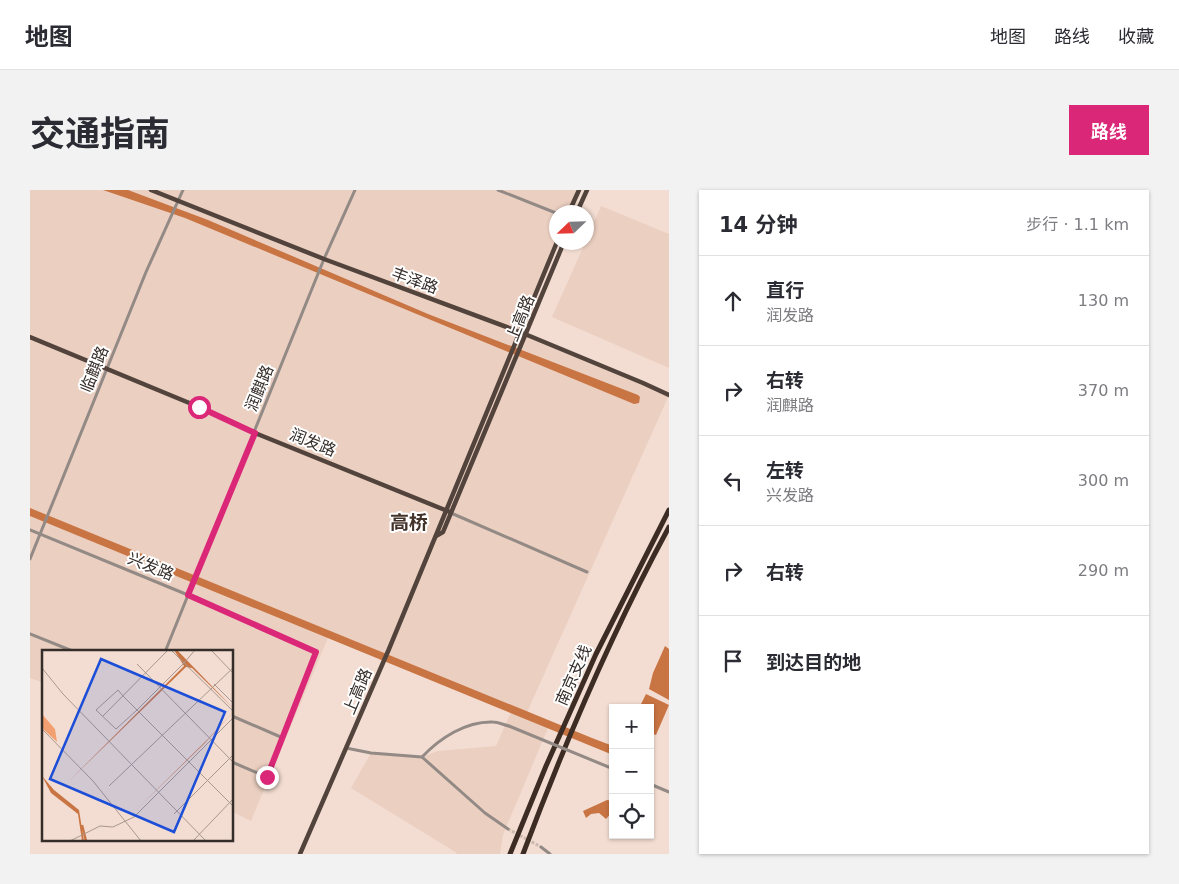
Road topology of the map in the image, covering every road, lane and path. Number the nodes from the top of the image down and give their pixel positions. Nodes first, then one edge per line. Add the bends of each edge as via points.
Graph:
1 (151, 190) edge
2 (183, 190) edge
3 (355, 190) edge
4 (498, 190) edge
5 (579, 190) edge
6 (587, 190) edge
7 (178, 201) junction
8 (572, 205) edge
9 (580, 205) edge
10 (549, 210) edge
11 (553, 250) edge
12 (561, 250) edge
13 (324, 260) junction
14 (520, 332) junction
15 (526, 335) junction
16 (30, 336) edge
17 (108, 370) junction
18 (669, 395) edge
19 (255, 433) junction
20 (669, 510) edge
21 (448, 511) junction
22 (669, 526) edge
23 (30, 530) edge
24 (40, 534) junction
25 (30, 559) edge
26 (587, 572) dead end
27 (188, 595) junction
28 (30, 634) edge
29 (70, 650) edge
30 (166, 650) edge
31 (234, 717) edge
32 (283, 738) junction
33 (346, 748) junction
34 (422, 757) junction
35 (234, 763) edge
36 (609, 767) edge
37 (654, 786) edge
38 (669, 792) edge
39 (508, 829) tunnel mouth
40 (541, 847) tunnel mouth
41 (300, 854) edge
42 (510, 854) edge
43 (523, 854) edge
44 (550, 854) edge

1 - 7 main road, 丰泽路
2 - 7 street, 临麒路
3 - 13 street, 润麒路
4 - 10 street
5 - 8 main road
6 - 9 main road
7 - 13 main road, 丰泽路
7 - 17 street, 临麒路
11 - 14 main road, 上高路
12 - 15 main road, 上高路
13 - 14 main road, 丰泽路
13 - 19 street, 润麒路
14 - 15 main road, 丰泽路
14 - 21 main road, 上高路
15 - 18 main road, 丰泽路
15 - 21 main road, 上高路
16 - 17 main road, 润发路
17 - 19 main road, 润发路
17 - 24 street, 临麒路
19 - 21 main road, 润发路
19 - 27 street, 润麒路
20 - 42 highway, 南京支线 via 596,654
21 - 26 street, 润发路
21 - 33 main road, 上高路 via 443,532 435,537
22 - 43 highway, 南京支线 via 578,715
23 - 24 street, 兴发路
24 - 25 street, 临麒路
24 - 27 street, 兴发路
27 - 30 street, 润麒路
27 - 32 street, 兴发路 via 316,652
28 - 29 street
31 - 32 street
32 - 35 street via 267,777
33 - 34 street
33 - 41 main road, 上高路
34 - 36 street, bridge via 457,730 493,722
34 - 39 street
37 - 38 street
40 - 44 street

